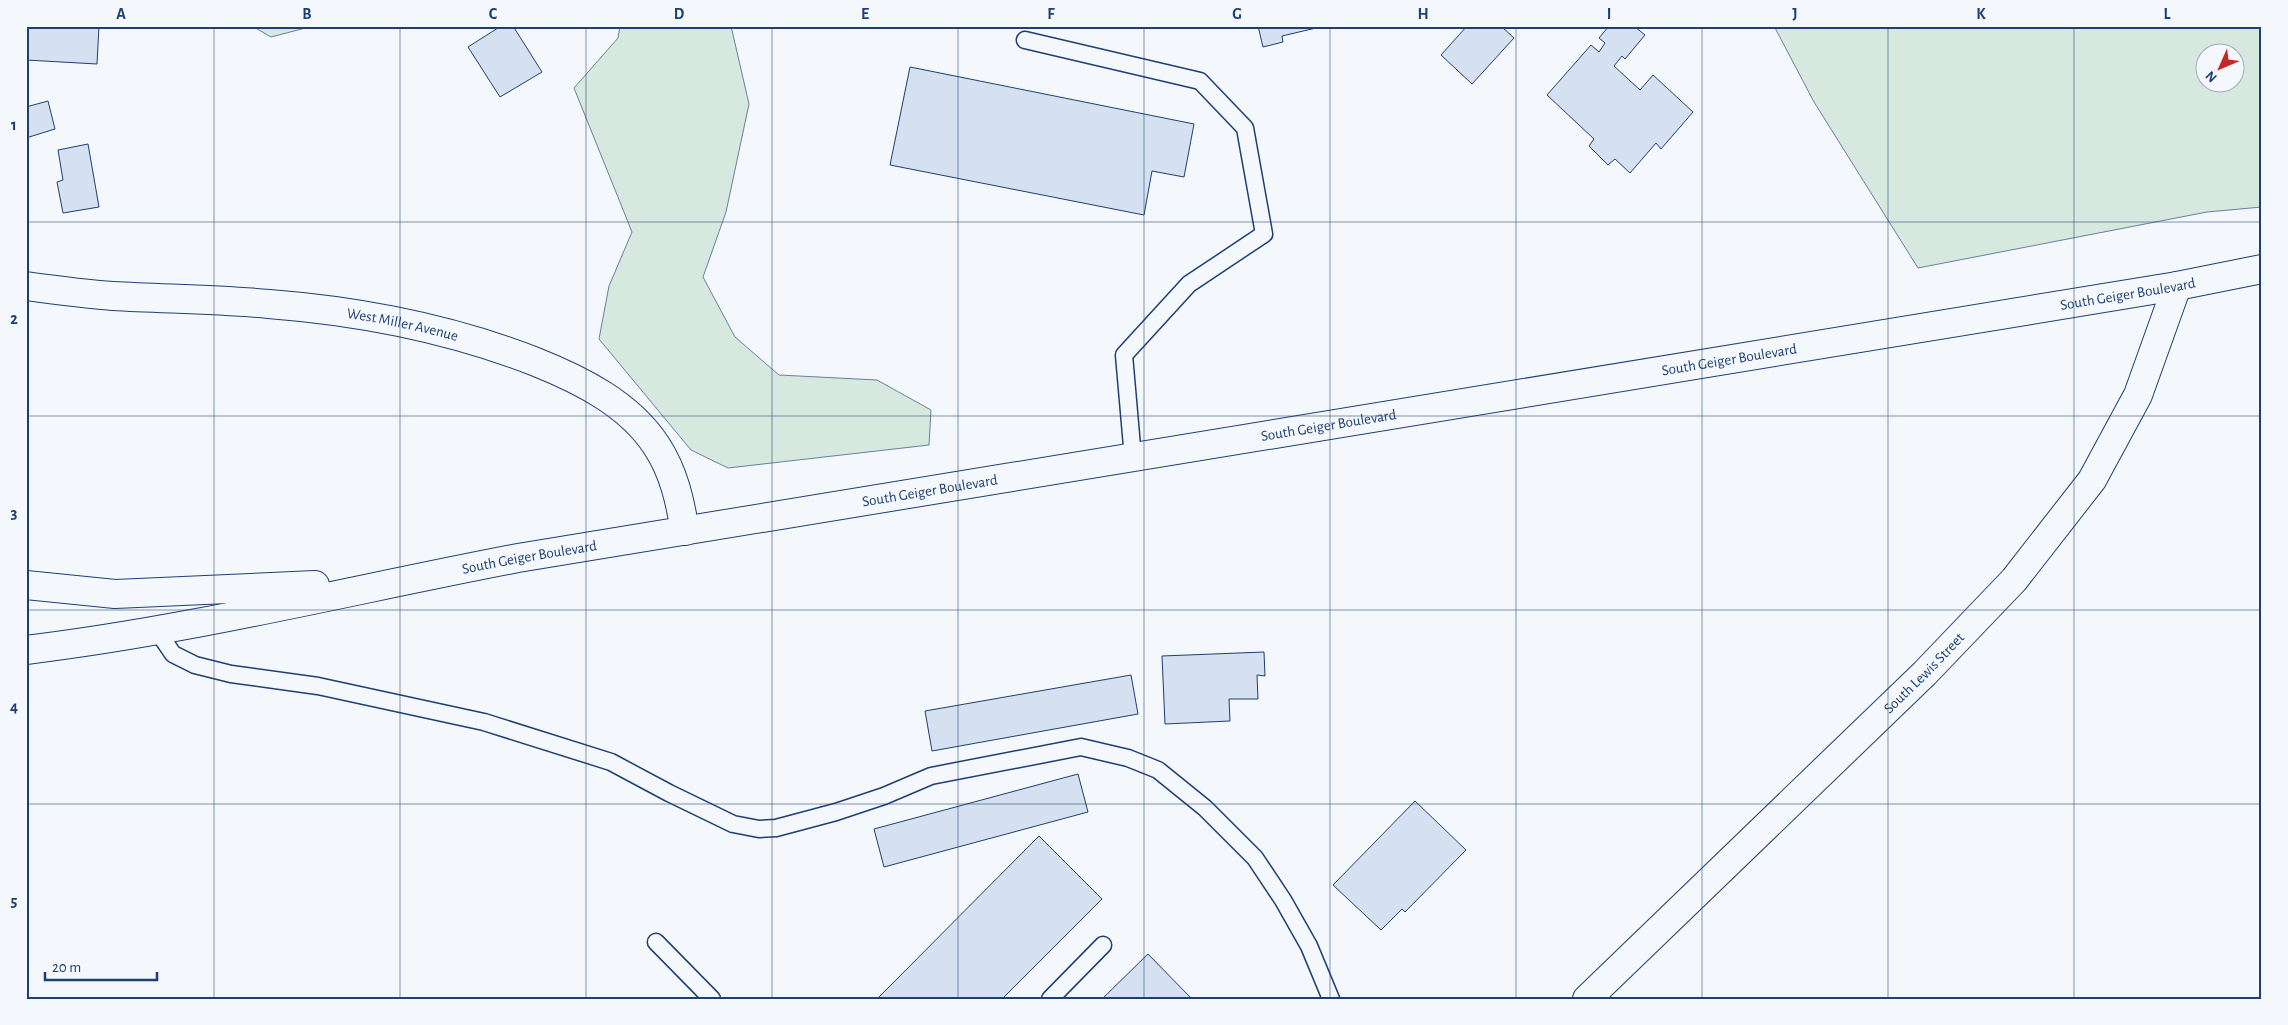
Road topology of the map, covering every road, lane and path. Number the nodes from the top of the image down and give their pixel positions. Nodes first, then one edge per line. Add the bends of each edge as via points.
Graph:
1 (1024, 40) dead end
2 (2262, 269) edge
3 (26, 286) edge
4 (2177, 286) junction
5 (1133, 458) junction
6 (685, 531) junction
7 (396, 581) junction
8 (26, 585) edge
9 (156, 629) junction
10 (26, 650) edge
11 (656, 942) dead end
12 (1103, 945) dead end
13 (712, 999) edge
14 (1050, 999) edge
15 (1331, 999) edge
16 (1587, 999) edge

1 - 5 lane via 1200,81 1246,128 1264,234 1189,284 1124,356
2 - 4 street, South Geiger Boulevard
3 - 6 street, West Miller Avenue via 112,296 322,310 423,328 523,357 606,396 646,432 672,476
4 - 5 street, South Geiger Boulevard
4 - 16 street, South Lewis Street via 2138,395 2092,480 2014,580 1925,673
5 - 6 street, South Geiger Boulevard
6 - 7 street, South Geiger Boulevard
7 - 8 street via 115,594
7 - 9 street
9 - 10 street
9 - 15 lane via 173,654 195,665 231,674 318,686 484,722 611,762 734,824 759,829 776,828 836,812 931,776 1081,747 1128,758 1158,770 1205,808 1255,858 1309,946
11 - 13 lane
12 - 14 lane

